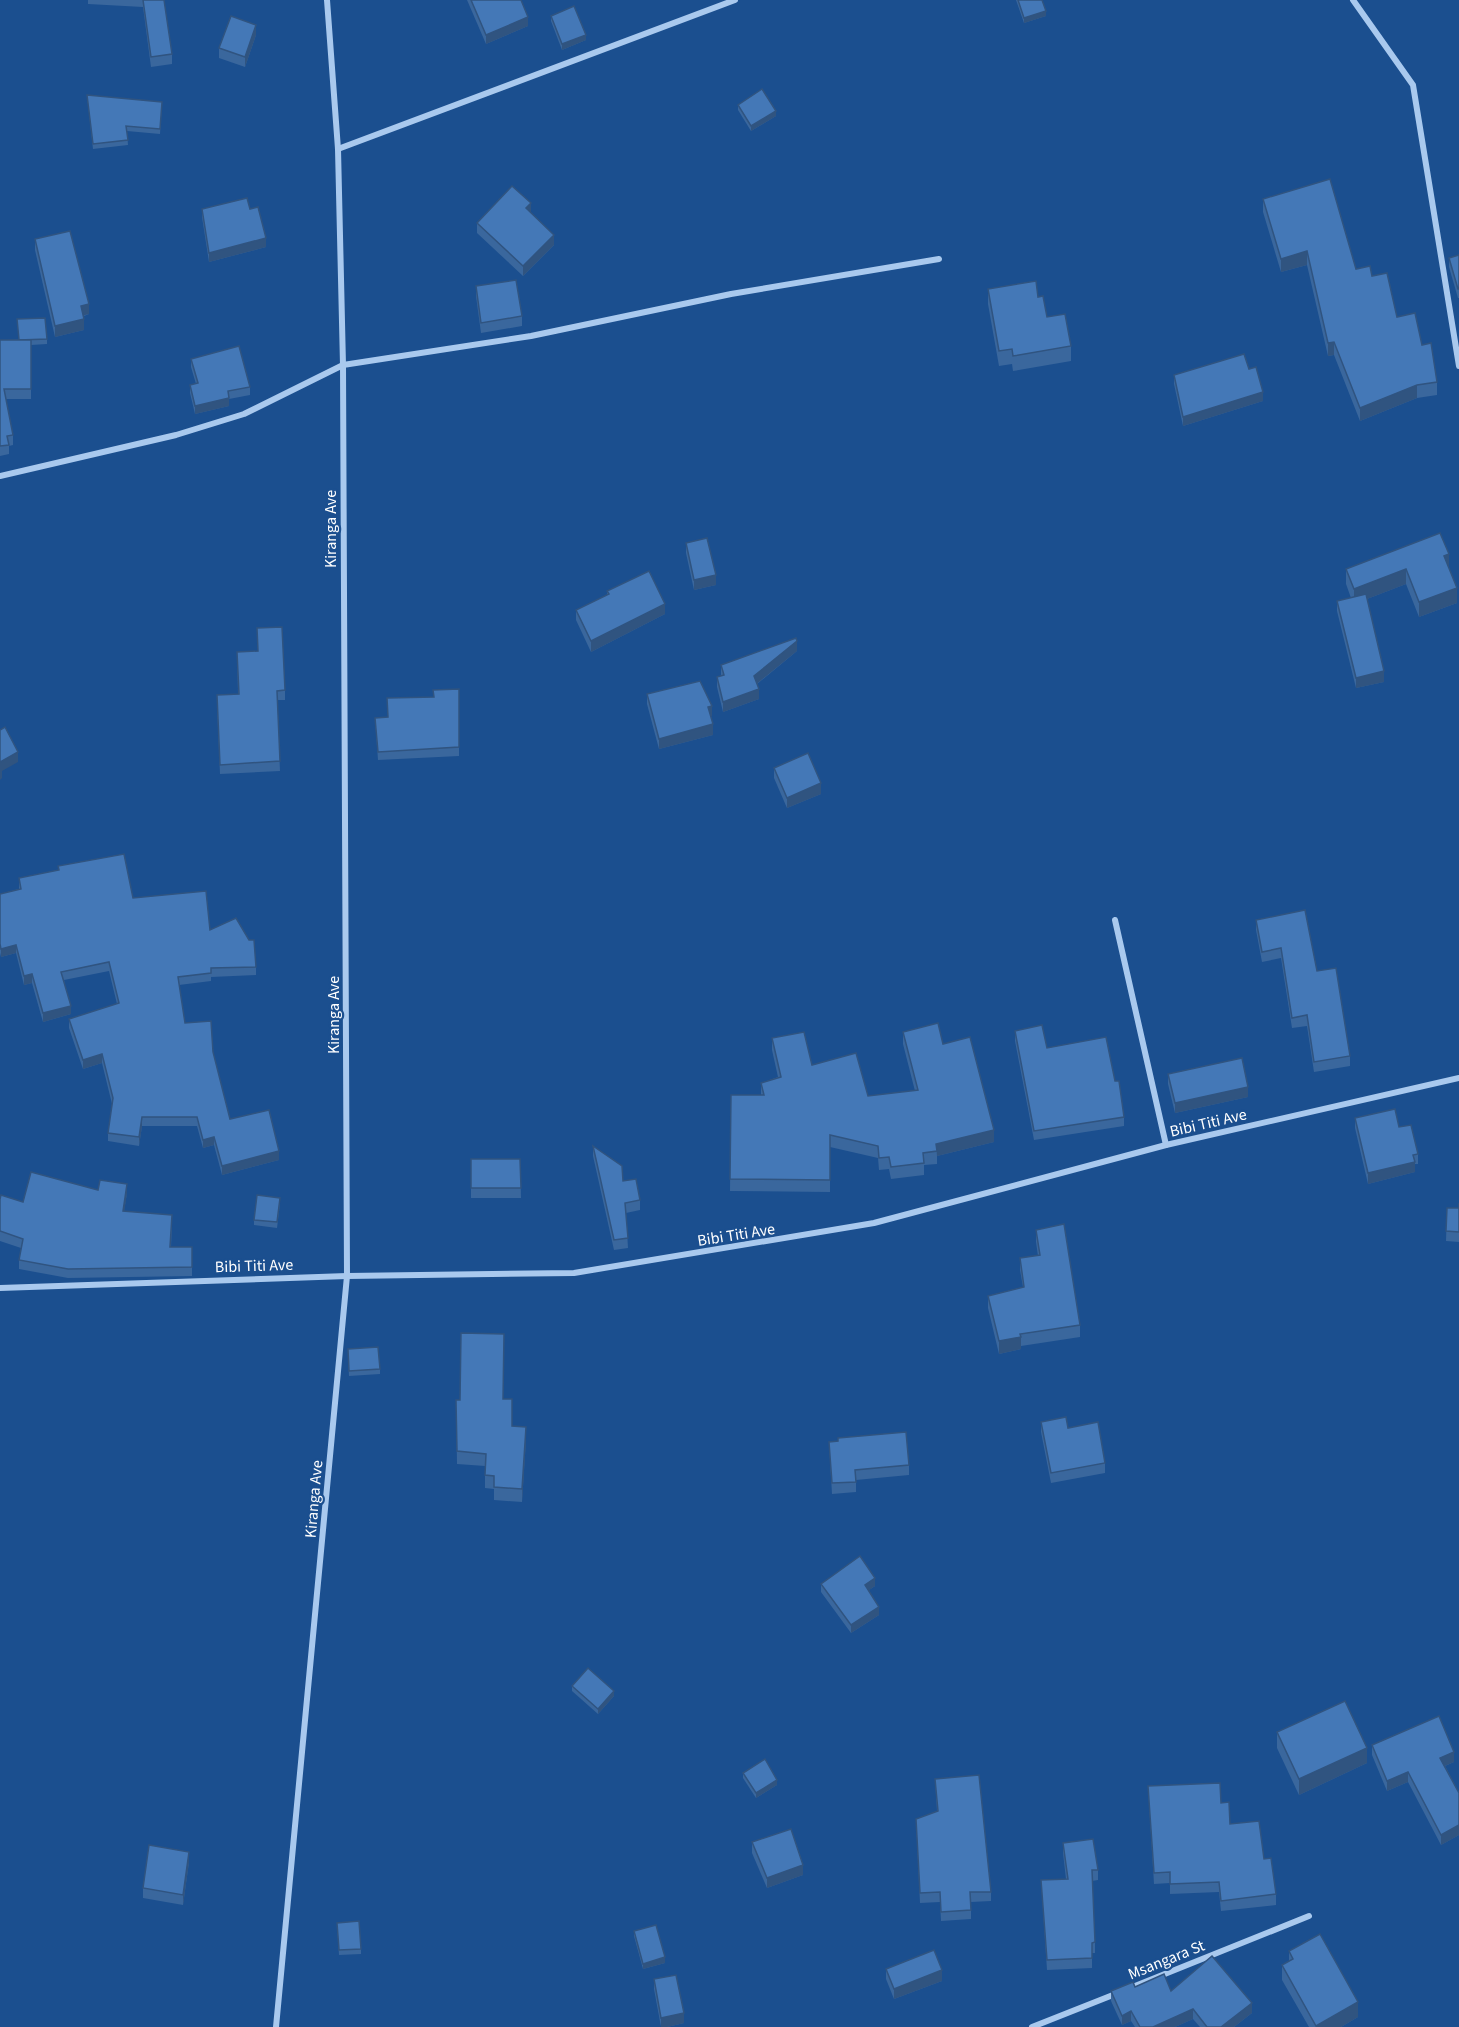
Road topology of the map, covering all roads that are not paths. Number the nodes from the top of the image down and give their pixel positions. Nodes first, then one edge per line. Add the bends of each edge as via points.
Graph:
1 (327, 0) edge
2 (735, 0) edge
3 (1353, 0) edge
4 (338, 149) junction
5 (939, 259) dead end
6 (343, 365) junction
7 (1459, 366) edge
8 (0, 476) edge
9 (1115, 920) dead end
10 (1459, 1078) edge
11 (1166, 1145) junction
12 (347, 1276) junction
13 (0, 1288) edge
14 (1310, 1916) dead end
15 (276, 2027) edge
16 (1032, 2027) edge

1 - 4 street, Kiranga Ave
2 - 4 street
3 - 7 street via 1413,85
4 - 6 street, Kiranga Ave
5 - 6 street via 731,294 531,336
6 - 8 street via 244,414 176,435
6 - 12 street, Kiranga Ave
9 - 11 street
10 - 11 street, Bibi Titi Ave
11 - 12 street, Bibi Titi Ave via 874,1223 744,1246 574,1273
12 - 13 street, Bibi Titi Ave
12 - 15 street, Kiranga Ave
14 - 16 street, Msangara St

